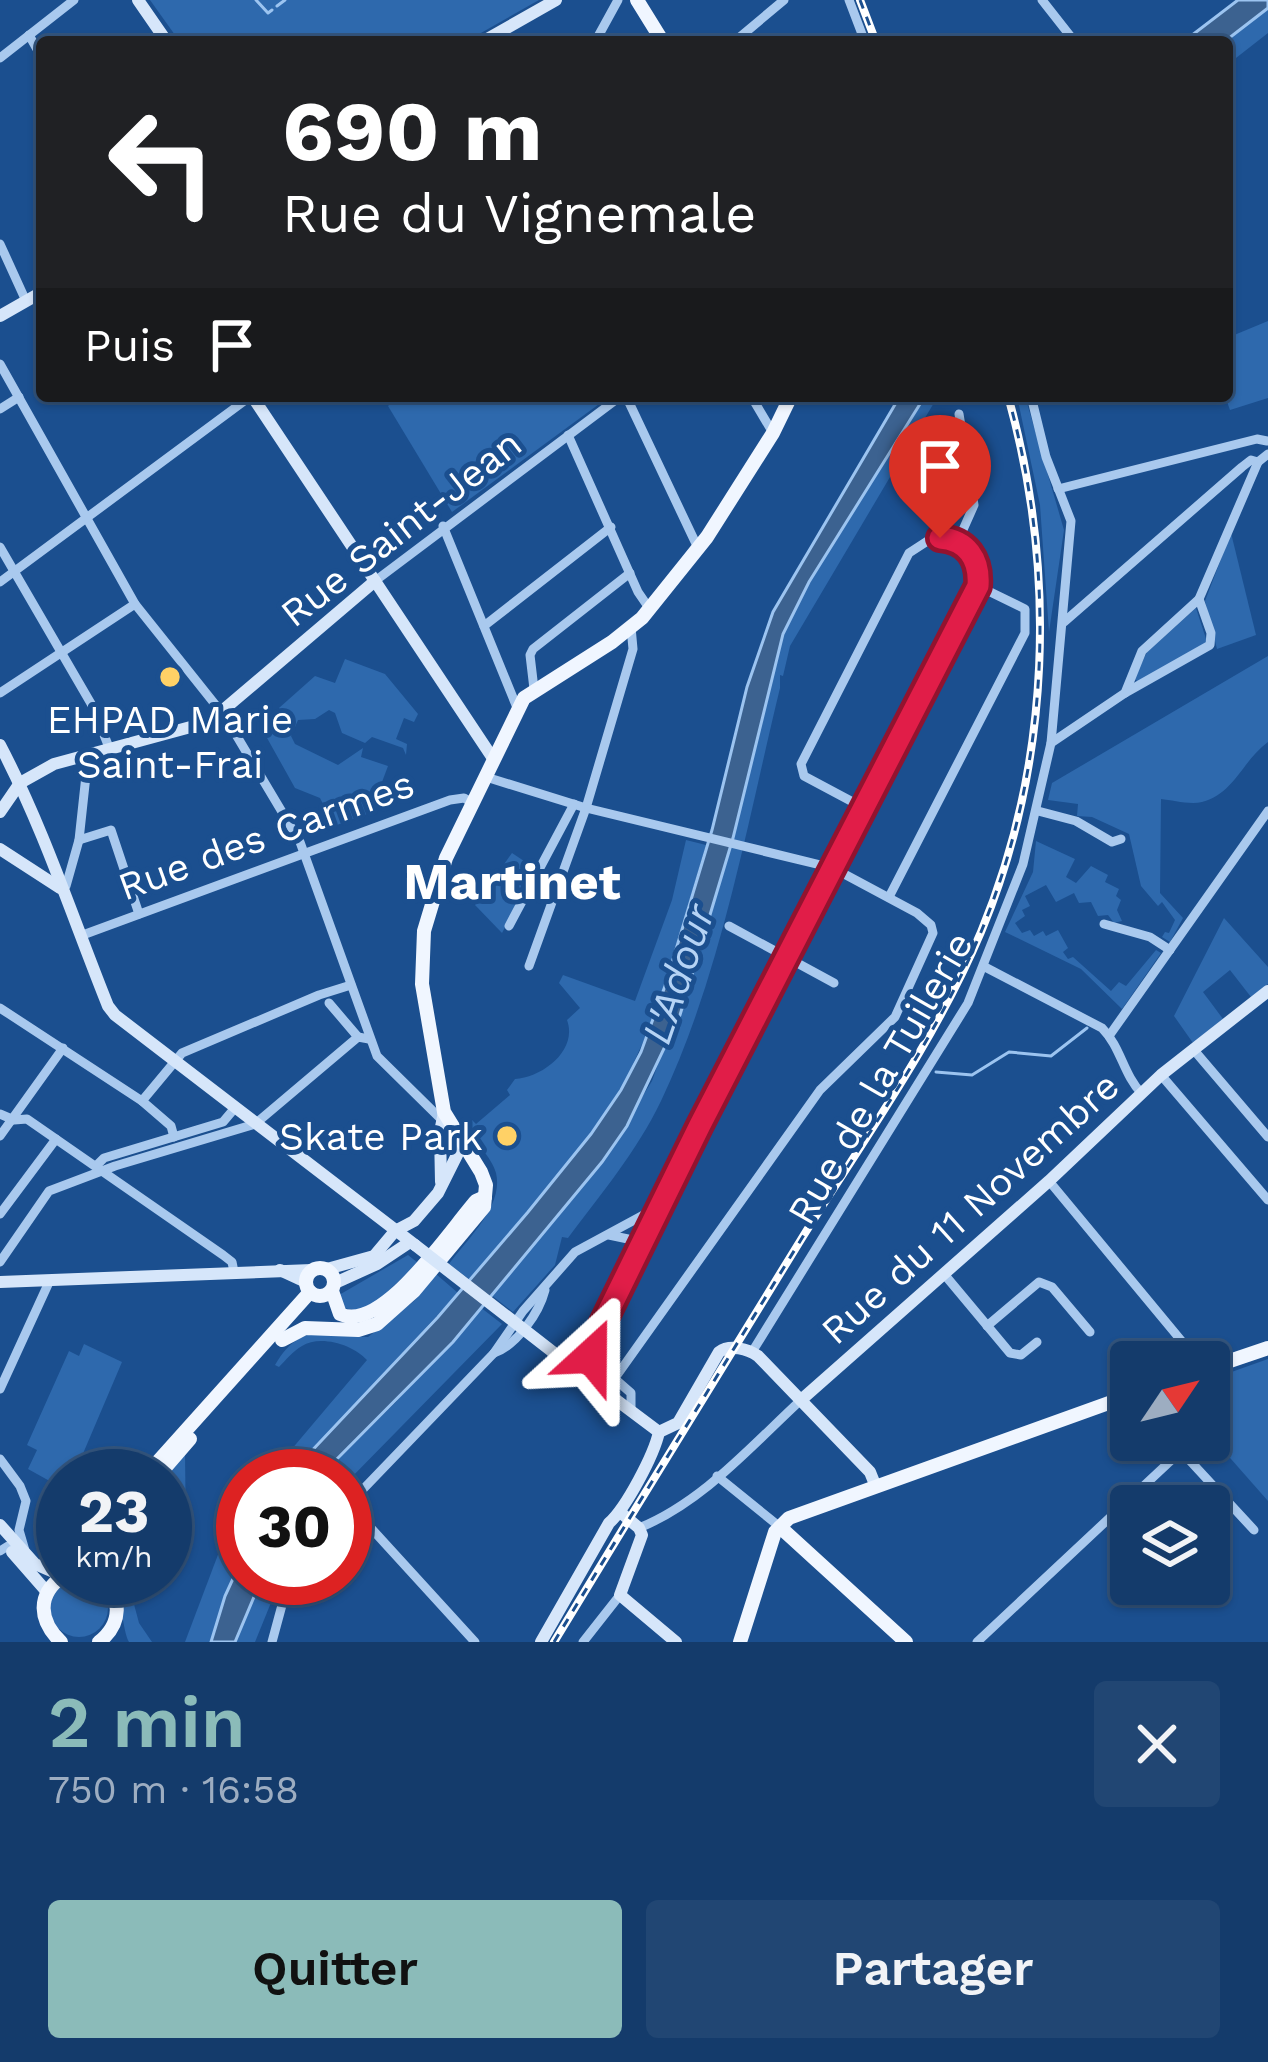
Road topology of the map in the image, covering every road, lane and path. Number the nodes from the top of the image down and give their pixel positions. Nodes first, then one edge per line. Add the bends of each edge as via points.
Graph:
1 (74, 0) edge
2 (138, 0) edge
3 (556, 0) edge
4 (618, 0) edge
5 (637, 0) edge
6 (784, 0) edge
7 (849, 0) edge
8 (1042, 0) edge
9 (28, 35) junction
10 (163, 36) edge
11 (493, 36) edge
12 (598, 36) edge
13 (654, 36) edge
14 (749, 36) edge
15 (863, 36) edge
16 (1070, 36) edge
17 (36, 48) edge
18 (0, 58) edge
19 (0, 244) edge
20 (36, 295) edge
21 (26, 301) junction
22 (0, 316) edge
23 (0, 364) edge
24 (19, 397) junction
25 (244, 402) edge
26 (256, 402) edge
27 (615, 402) edge
28 (627, 402) edge
29 (755, 402) edge
30 (788, 402) edge
31 (1033, 402) edge
32 (0, 409) edge
33 (959, 414) dead end
34 (773, 433) junction
35 (568, 435) junction
36 (1268, 441) edge
37 (1268, 454) edge
38 (1256, 462) junction
39 (1058, 490) junction
40 (88, 519) junction
41 (443, 526) junction
42 (611, 527) junction
43 (958, 542) junction
44 (0, 547) edge
45 (698, 548) junction
46 (15, 573) junction
47 (630, 573) junction
48 (375, 580) junction
49 (0, 582) edge
50 (978, 586) junction
51 (1067, 595) junction
52 (1199, 599) junction
53 (1089, 603) junction
54 (135, 604) junction
55 (650, 608) junction
56 (1064, 622) junction
57 (484, 626) junction
58 (631, 628) junction
59 (62, 654) junction
60 (534, 689) junction
61 (0, 693) edge
62 (1126, 694) junction
63 (518, 710) junction
64 (222, 711) junction
65 (1051, 743) junction
66 (0, 745) edge
67 (110, 750) junction
68 (88, 757) junction
69 (494, 760) junction
70 (486, 777) junction
71 (20, 783) junction
72 (473, 802) junction
73 (580, 806) junction
74 (864, 808) junction
75 (1038, 811) junction
76 (1268, 811) edge
77 (0, 812) edge
78 (79, 836) junction
79 (1121, 839) dead end
80 (0, 849) edge
81 (306, 854) junction
82 (833, 868) junction
83 (62, 889) junction
84 (889, 897) junction
85 (139, 914) junction
86 (1104, 924) dead end
87 (509, 926) dead end
88 (729, 926) dead end
89 (80, 936) junction
90 (1170, 950) junction
91 (786, 958) junction
92 (529, 965) dead end
93 (985, 967) junction
94 (834, 983) dead end
95 (351, 986) junction
96 (1268, 991) edge
97 (328, 1003) dead end
98 (0, 1008) edge
99 (1109, 1036) junction
100 (363, 1038) junction
101 (63, 1048) junction
102 (1193, 1049) junction
103 (174, 1062) junction
104 (1161, 1075) junction
105 (437, 1083) junction
106 (412, 1093) junction
107 (1142, 1094) junction
108 (142, 1101) junction
109 (234, 1109) junction
110 (0, 1114) edge
111 (14, 1120) junction
112 (446, 1121) junction
113 (255, 1124) junction
114 (0, 1136) edge
115 (174, 1136) junction
116 (1268, 1137) edge
117 (56, 1138) junction
118 (462, 1145) junction
119 (101, 1168) junction
120 (481, 1172) junction
121 (444, 1179) junction
122 (1049, 1181) junction
123 (485, 1197) junction
124 (1268, 1200) edge
125 (662, 1205) junction
126 (0, 1214) edge
127 (414, 1221) junction
128 (395, 1231) junction
129 (603, 1235) junction
130 (412, 1243) junction
131 (641, 1251) junction
132 (0, 1262) edge
133 (234, 1272) junction
134 (944, 1274) junction
135 (50, 1280) junction
136 (0, 1282) edge
137 (318, 1287) junction
138 (987, 1326) junction
139 (358, 1330) junction
140 (1090, 1332) dead end
141 (282, 1340) junction
142 (1182, 1341) edge
143 (1037, 1342) dead end
144 (1268, 1348) edge
145 (752, 1352) junction
146 (1230, 1361) edge
147 (615, 1378) junction
148 (0, 1389) edge
149 (801, 1400) junction
150 (1110, 1403) edge
151 (631, 1410) junction
152 (659, 1432) junction
153 (170, 1449) edge
154 (183, 1449) edge
155 (0, 1459) edge
156 (1168, 1461) edge
157 (1190, 1461) edge
158 (717, 1476) junction
159 (372, 1480) edge
160 (876, 1487) junction
161 (620, 1512) junction
162 (0, 1525) edge
163 (638, 1527) junction
164 (780, 1527) junction
165 (1254, 1530) dead end
166 (372, 1533) edge
167 (2, 1545) edge
168 (26, 1554) junction
169 (36, 1564) edge
170 (36, 1581) edge
171 (620, 1595) junction
172 (43, 1605) edge
173 (285, 1605) edge
174 (276, 1630) junction
175 (117, 1634) edge
176 (47, 1635) edge
177 (61, 1642) edge
178 (99, 1642) edge
179 (272, 1642) edge
180 (287, 1642) edge
181 (475, 1642) edge
182 (541, 1642) edge
183 (583, 1642) edge
184 (676, 1642) edge
185 (740, 1642) edge
186 (907, 1642) edge
187 (977, 1642) edge

1 - 9 street
2 - 10 street
3 - 11 street
4 - 12 street
5 - 13 main road
6 - 14 street
7 - 15 street
8 - 16 street
9 - 17 street
9 - 18 street
19 - 21 street
20 - 21 street
21 - 22 street
23 - 24 street
24 - 32 street
24 - 40 street
25 - 40 street
26 - 48 street
27 - 35 street, Rue Saint-Jean
28 - 45 street
29 - 34 street
30 - 34 main road
31 - 39 street, Rue de la Tuilerie
33 - 43 street via 974,505
34 - 45 main road
35 - 41 street, Rue Saint-Jean
35 - 42 street
36 - 38 street
36 - 39 street
37 - 38 street
38 - 52 street
38 - 53 street
39 - 51 street, Rue de la Tuilerie via 1071,521
40 - 46 street
40 - 54 street
41 - 48 street, Rue Saint-Jean
41 - 57 street
42 - 47 street
42 - 57 street
43 - 50 street via 977,563
43 - 74 street via 929,540 909,553 801,764 804,776
44 - 46 street
45 - 55 main road
46 - 49 street
46 - 59 street
47 - 55 street
47 - 60 street via 533,649
48 - 64 street, Rue Saint-Jean
48 - 69 street
50 - 74 street
50 - 84 street via 1024,609 1025,633
51 - 53 street
51 - 56 street, Rue de la Tuilerie
52 - 62 street via 1142,651
52 - 62 street via 1210,645
53 - 56 street
54 - 59 street
54 - 64 street
55 - 58 main road
56 - 65 street, Rue de la Tuilerie
57 - 63 street
58 - 60 main road
58 - 73 street via 633,650
59 - 61 street
59 - 67 street
60 - 63 main road
62 - 65 street
63 - 69 main road
64 - 67 street, Rue Saint-Jean via 203,724
64 - 81 street
65 - 75 street, Rue de la Tuilerie
66 - 71 street
67 - 68 street, Rue Saint-Jean
68 - 71 street, Rue Saint-Jean via 65,759
68 - 78 street
69 - 70 main road
70 - 72 main road
70 - 73 street
71 - 77 street
71 - 83 street
72 - 81 street, Rue des Carmes via 450,800
72 - 105 main road via 441,872 422,946
73 - 82 street
73 - 87 street
73 - 92 street
74 - 82 street
75 - 79 street
75 - 93 street, Rue de la Tuilerie
76 - 90 street
78 - 83 street
78 - 85 street via 111,830
80 - 83 street
81 - 85 street, Rue des Carmes
81 - 95 street
82 - 84 street
82 - 91 street
83 - 89 street
84 - 147 street via 933,933 895,1017 820,1090
85 - 89 street, Rue des Carmes
86 - 90 street
88 - 91 street
89 - 103 street via 108,1006
90 - 99 street
91 - 94 street
91 - 125 street
93 - 99 street
93 - 145 street, Rue de la Tuilerie
95 - 100 street
95 - 103 street
96 - 102 street, Rue du 11 Novembre
97 - 100 street
98 - 101 street
99 - 107 street
100 - 106 street
100 - 113 street
101 - 108 street
101 - 111 street
102 - 104 street, Rue du 11 Novembre
102 - 116 street
103 - 108 street
103 - 109 street
104 - 107 street, Rue du 11 Novembre
104 - 124 street
105 - 106 street
105 - 112 main road
106 - 112 street
107 - 122 street, Rue du 11 Novembre
108 - 115 street
109 - 113 street
109 - 115 street via 223,1122
110 - 111 street
111 - 114 street
111 - 117 street via 27,1119
112 - 118 main road
112 - 121 street
113 - 119 street
113 - 128 street
115 - 119 street via 104,1158
117 - 119 street
117 - 126 street
118 - 120 main road
118 - 121 street
119 - 132 street via 49,1192
119 - 133 street via 232,1262
120 - 121 street
120 - 123 main road
121 - 127 street
122 - 134 street, Rue du 11 Novembre
122 - 142 street
123 - 137 main road via 373,1314 350,1319
123 - 139 main road via 396,1310
125 - 129 street
125 - 131 street
127 - 128 street
127 - 130 street
128 - 130 street
128 - 137 street via 371,1257
129 - 131 street via 628,1239
129 - 159 street via 575,1252 494,1353
130 - 137 street
130 - 151 street, bridge
131 - 147 street via 590,1349
133 - 135 street
133 - 137 street via 279,1270
134 - 138 street
134 - 149 street, Rue du 11 Novembre
135 - 136 street
135 - 148 street
137 - 139 main road via 338,1320
137 - 141 main road
137 - 153 main road
138 - 140 street via 1039,1282
138 - 143 street via 1013,1355
139 - 141 main road via 305,1328
141 - 154 main road
144 - 146 main road
145 - 149 street
145 - 152 street via 722,1349 678,1423
147 - 151 street via 631,1393
149 - 158 street, Rue du 11 Novembre
149 - 160 street
150 - 160 main road
151 - 152 street
152 - 161 street
155 - 168 street via 26,1501 19,1530
156 - 187 street
157 - 165 street
158 - 163 street, Rue du 11 Novembre via 670,1516
158 - 164 street
160 - 164 main road
161 - 163 street
161 - 182 street
162 - 168 street
163 - 171 street via 639,1548
164 - 185 main road
164 - 186 main road
166 - 181 street
167 - 170 street
168 - 169 street
171 - 183 street
171 - 184 street
172 - 176 main road
173 - 174 street
174 - 179 street
174 - 180 street
175 - 178 main road
176 - 177 main road

